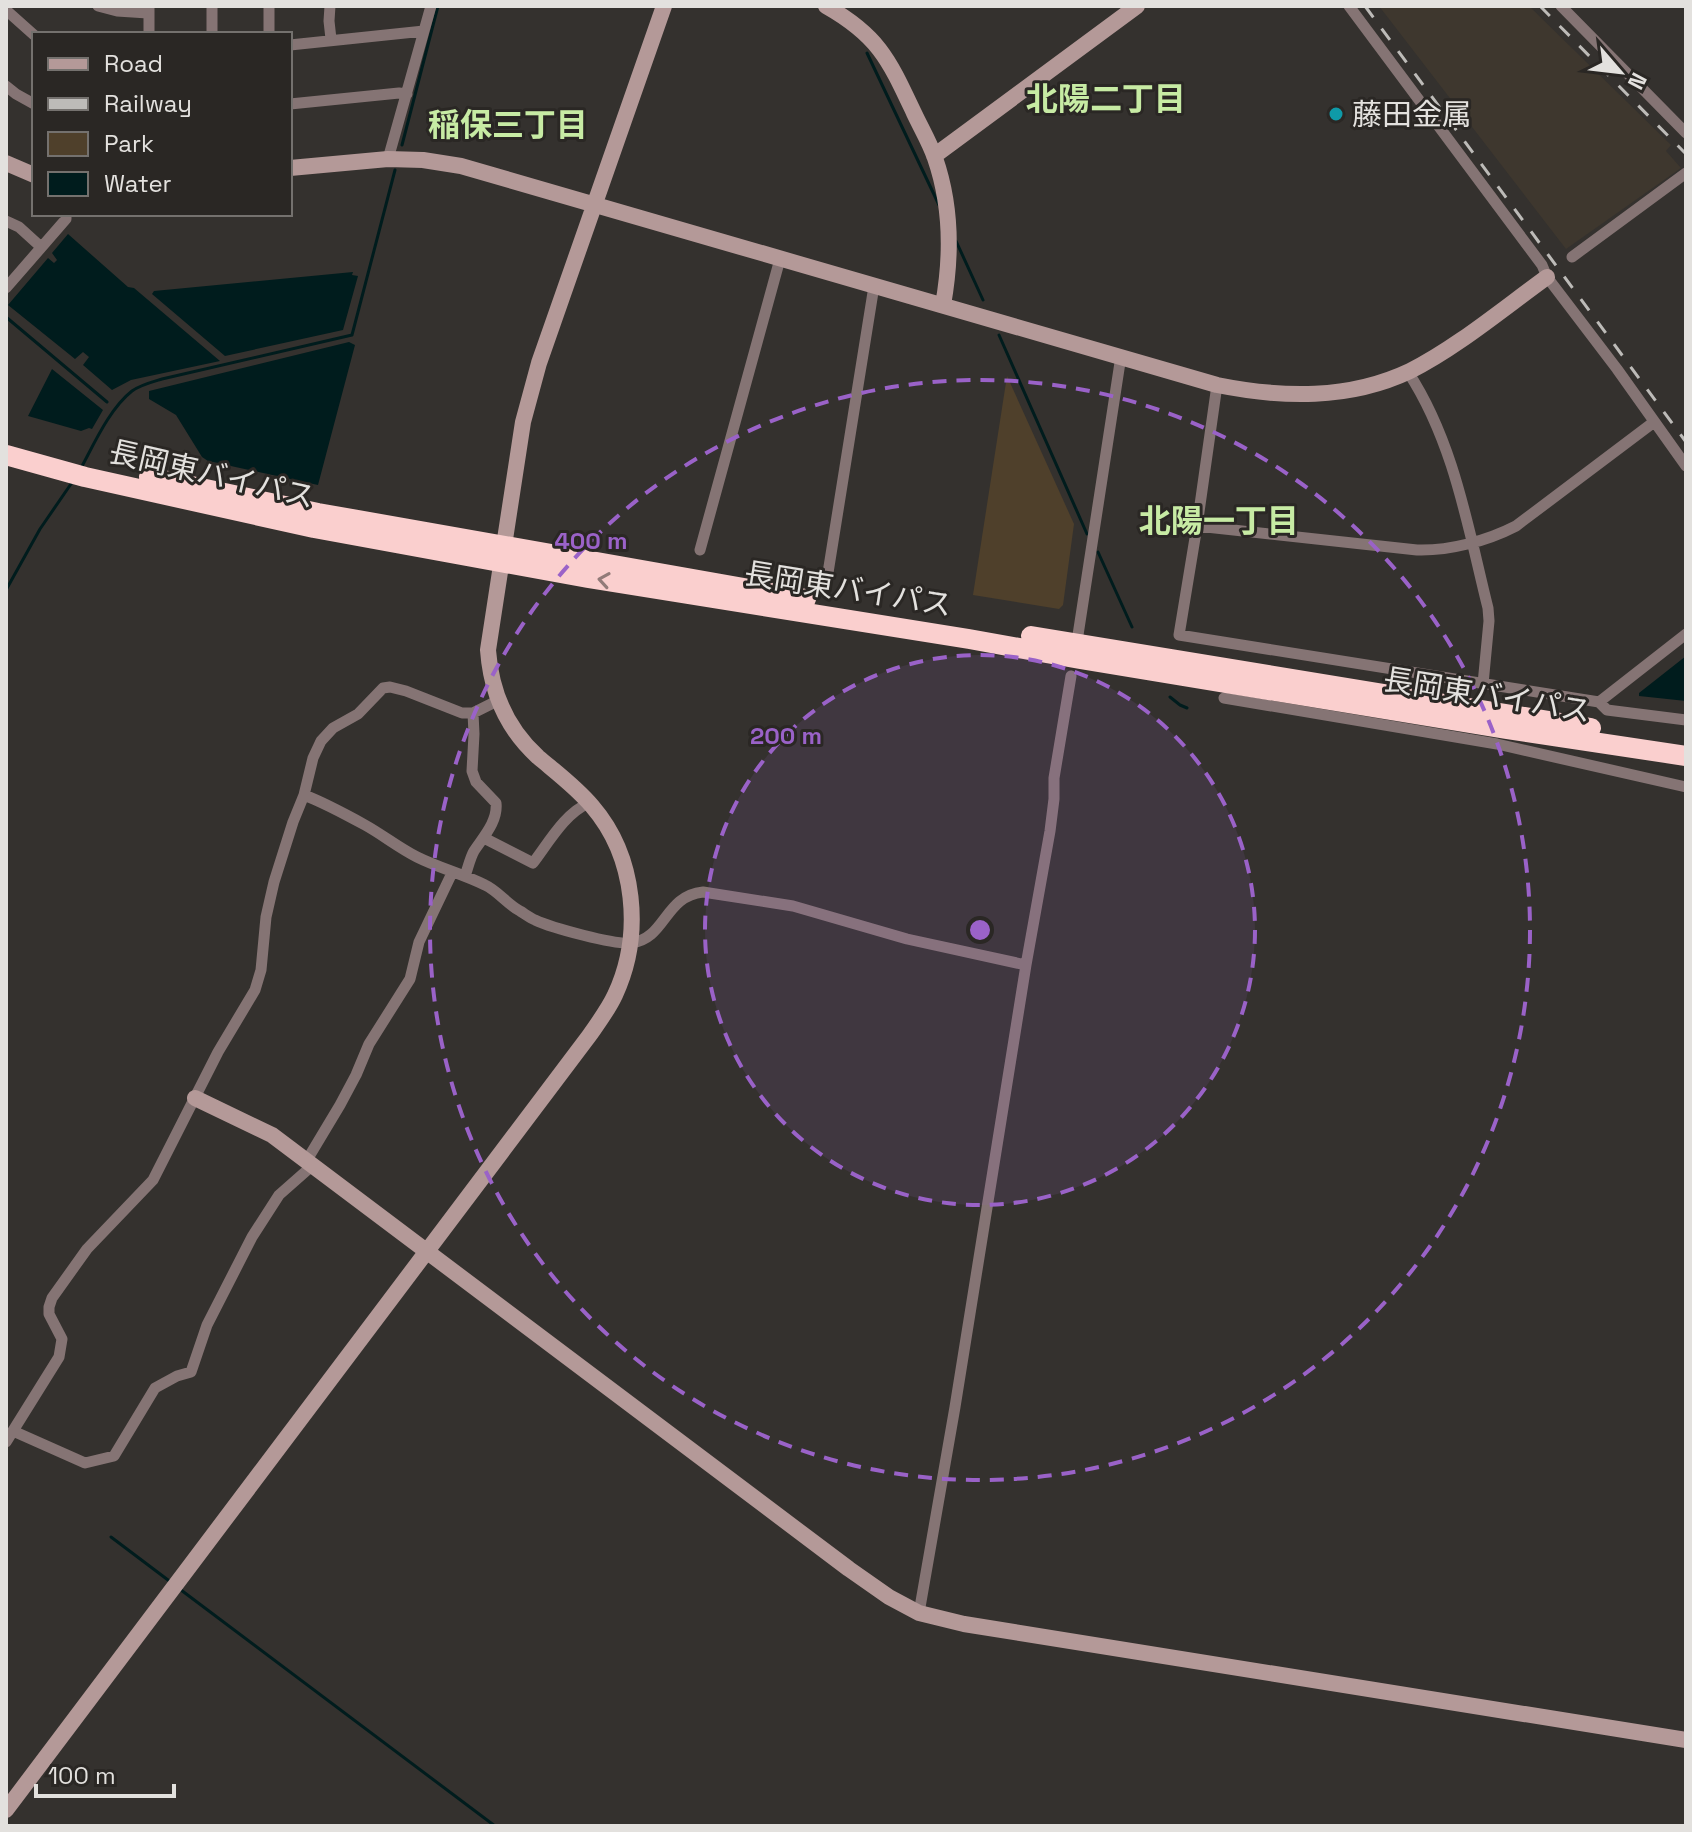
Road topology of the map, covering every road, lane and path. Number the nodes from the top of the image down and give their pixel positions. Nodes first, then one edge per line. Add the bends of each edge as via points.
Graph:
1 (98, 6) edge
2 (212, 6) edge
3 (269, 6) edge
4 (330, 6) edge
5 (431, 6) edge
6 (664, 6) edge
7 (826, 6) edge
8 (1137, 6) edge
9 (1349, 6) edge
10 (1561, 6) edge
11 (149, 9) edge
12 (6, 10) edge
13 (424, 31) junction
14 (149, 32) edge
15 (212, 32) edge
16 (269, 32) edge
17 (32, 33) edge
18 (331, 39) junction
19 (292, 45) edge
20 (6, 86) edge
21 (407, 94) junction
22 (32, 103) edge
23 (292, 104) edge
24 (1686, 133) edge
25 (934, 156) junction
26 (388, 159) junction
27 (6, 163) edge
28 (292, 168) edge
29 (1686, 173) edge
30 (32, 174) edge
31 (595, 204) junction
32 (66, 216) edge
33 (6, 221) edge
34 (41, 247) junction
35 (1572, 257) dead end
36 (780, 259) junction
37 (1547, 277) junction
38 (874, 286) junction
39 (6, 288) edge
40 (943, 305) junction
41 (1121, 356) junction
42 (1408, 372) junction
43 (1217, 385) junction
44 (1654, 422) junction
45 (6, 443) edge
46 (6, 455) edge
47 (67, 466) junction
48 (1686, 466) edge
49 (1197, 526) junction
50 (1472, 542) junction
51 (700, 550) dead end
52 (502, 554) junction
53 (827, 579) dead end
54 (1686, 634) edge
55 (1078, 635) dead end
56 (1071, 676) dead end
57 (1483, 684) junction
58 (1224, 698) dead end
59 (497, 701) junction
60 (1599, 702) junction
61 (473, 713) junction
62 (1686, 720) edge
63 (1686, 743) edge
64 (1648, 744) junction
65 (1686, 756) edge
66 (1686, 787) edge
67 (304, 795) junction
68 (589, 803) junction
69 (484, 838) junction
70 (452, 873) junction
71 (465, 876) junction
72 (630, 943) junction
73 (1026, 965) junction
74 (195, 1098) junction
75 (310, 1163) junction
76 (428, 1251) junction
77 (13, 1431) junction
78 (6, 1442) edge
79 (919, 1613) junction
80 (1686, 1740) edge
81 (6, 1810) edge

1 - 11 street
2 - 15 street
3 - 16 street
4 - 18 street
5 - 13 street
6 - 31 street
7 - 25 street via 851,21 884,54
8 - 25 street
9 - 37 street
10 - 24 street
11 - 14 street
12 - 17 street
13 - 18 street
13 - 21 street
18 - 19 street
20 - 22 street
21 - 23 street
21 - 26 street
25 - 40 street via 950,233
26 - 28 street
26 - 31 street via 461,166
27 - 30 street
29 - 35 street
31 - 36 street
31 - 52 street via 523,422
32 - 34 street
33 - 34 street
34 - 39 street
36 - 38 street
36 - 51 street
37 - 42 street
37 - 44 street
38 - 40 street
38 - 53 street
40 - 41 street
41 - 43 street
41 - 55 street
42 - 43 street via 1360,388 1312,395
42 - 50 street via 1454,469
43 - 49 street
44 - 48 street
44 - 50 street via 1516,526
45 - 47 highway, 長岡東バイパス
46 - 47 highway, 長岡東バイパス
47 - 52 highway, 長岡東バイパス via 314,528
49 - 50 street via 1417,550
49 - 57 street via 1179,635
50 - 57 street via 1488,608
52 - 59 street via 488,650
52 - 64 highway, 長岡東バイパス via 1474,724
54 - 60 street
56 - 73 street
57 - 60 street
58 - 66 street via 1497,744
59 - 61 street
59 - 68 street via 525,744
60 - 62 street via 1607,710
61 - 67 street via 383,688 321,741
61 - 69 street via 472,771 497,812
63 - 64 highway, 長岡東バイパス
64 - 65 highway, 長岡東バイパス
67 - 70 street
67 - 74 street via 274,882 255,990
68 - 69 street via 571,814 533,863
68 - 72 street via 622,858 630,893
69 - 71 street
70 - 71 street
70 - 75 street via 419,942 410,979 382,1020
71 - 72 street via 493,889 536,921
72 - 73 street via 649,936 683,897 703,892 793,906 917,942
72 - 76 street via 623,975 605,1013
73 - 79 street
74 - 75 street via 272,1135
74 - 77 street via 153,1180 87,1249 52,1298 49,1314 62,1339 59,1357
75 - 76 street
75 - 77 street via 279,1195 252,1237 207,1325 191,1372 155,1388 114,1456 85,1463
76 - 79 street via 879,1591
76 - 81 street
77 - 78 street
79 - 80 street

